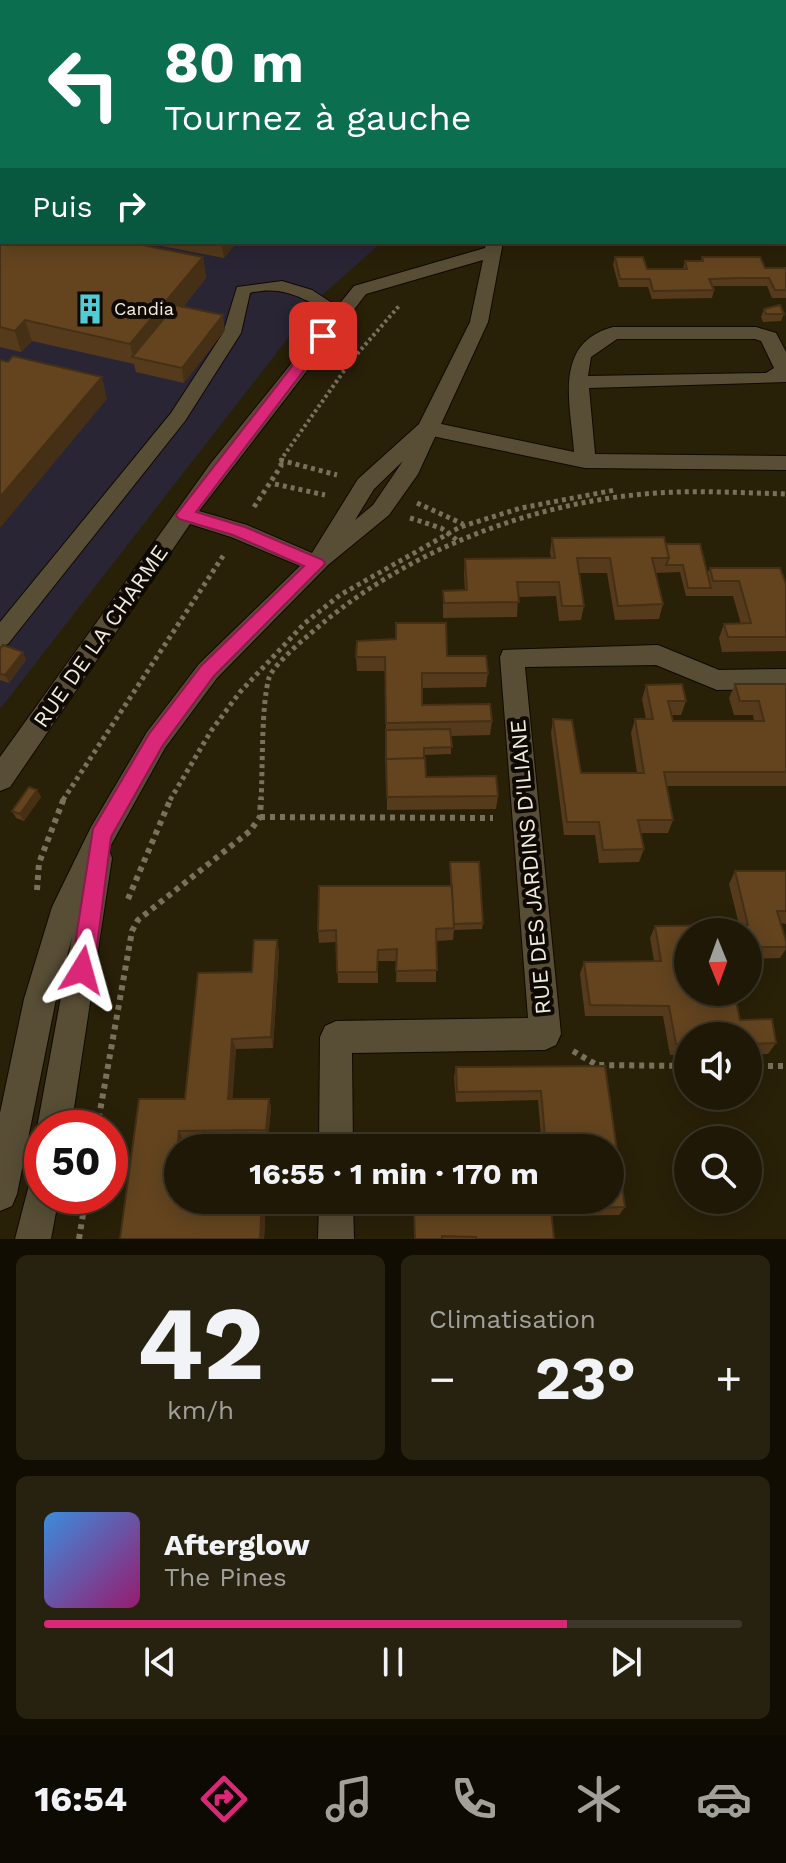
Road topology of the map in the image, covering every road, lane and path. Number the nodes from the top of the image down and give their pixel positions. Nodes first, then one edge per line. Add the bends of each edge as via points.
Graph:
1 (495, 246) edge
2 (440, 265) junction
3 (341, 314) junction
4 (580, 382) junction
5 (427, 428) junction
6 (585, 461) junction
7 (786, 463) edge
8 (346, 478) dead end
9 (275, 484) dead end
10 (786, 486) edge
11 (786, 494) edge
12 (328, 495) dead end
13 (408, 500) dead end
14 (185, 515) junction
15 (405, 517) dead end
16 (464, 524) junction
17 (448, 534) junction
18 (458, 541) junction
19 (317, 564) junction
20 (0, 638) edge
21 (786, 679) edge
22 (0, 779) edge
23 (260, 817) junction
24 (526, 819) junction
25 (101, 836) junction
26 (125, 910) dead end
27 (545, 1034) junction
28 (674, 1066) edge
29 (762, 1066) edge
30 (786, 1066) edge
31 (57, 1110) edge
32 (100, 1110) edge
33 (336, 1134) edge
34 (0, 1194) edge
35 (38, 1214) edge
36 (83, 1214) edge
37 (336, 1214) edge
38 (33, 1239) edge
39 (79, 1239) edge
40 (336, 1239) edge

1 - 2 street, RUE DE LA CHARME
1 - 5 street, RUE DE LA CHARME via 479,322
2 - 3 street, RUE DE LA CHARME via 360,290
2 - 8 path via 351,361 280,460
3 - 14 street, RUE DE LA CHARME
3 - 20 lane via 298,288 258,285 243,290 232,333 178,417
4 - 4 street via 583,354 613,333 756,333 769,337 784,368 781,377 766,379
4 - 6 street
5 - 6 street
5 - 19 street, RUE DE LA CHARME via 394,495
6 - 7 street
9 - 12 path
10 - 16 path via 642,487 577,495
11 - 18 path via 619,497 548,511
13 - 16 path
14 - 19 street
14 - 22 street, RUE DE LA CHARME
15 - 17 path
16 - 17 path
17 - 18 path
17 - 26 path via 340,595 275,653 236,698 142,852
18 - 23 path via 352,599 269,676
19 - 25 street, RUE DE LA CHARME via 208,671 156,740
21 - 24 street, RUE DES JARDINS D'ILIANE via 717,680 658,655 512,657
23 - 24 path
23 - 32 path via 250,831 138,920 132,931
24 - 27 street, RUE DES JARDINS D'ILIANE
25 - 31 street
25 - 34 street, RUE DE LA CHARME via 62,917
27 - 28 path via 597,1065
27 - 33 street, RUE DES JARDINS D'ILIANE via 336,1037
29 - 30 path
35 - 38 street
36 - 39 path
37 - 40 street

